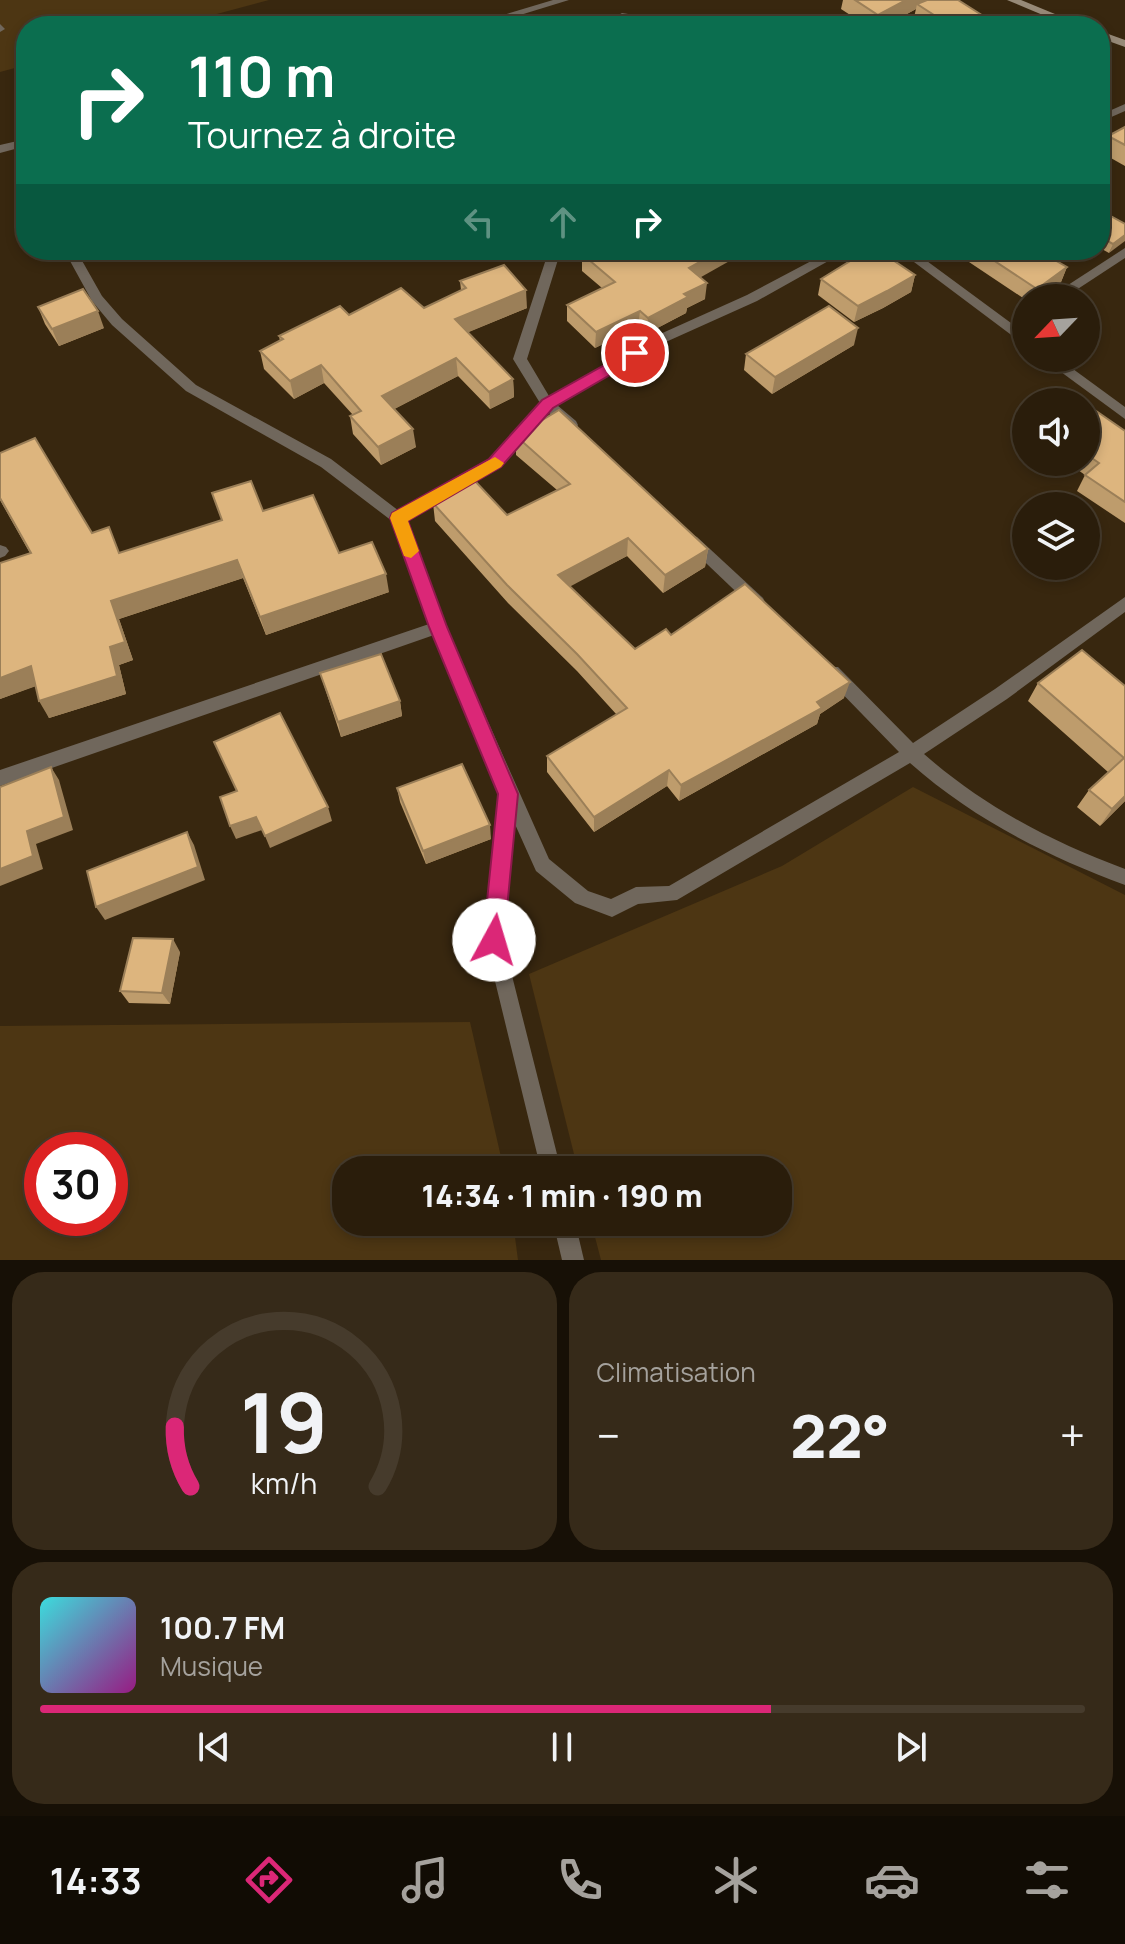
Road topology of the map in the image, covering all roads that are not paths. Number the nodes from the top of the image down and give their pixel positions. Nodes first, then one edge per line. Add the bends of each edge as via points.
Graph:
1 (564, 0) edge
2 (1012, 0) edge
3 (507, 16) edge
4 (1053, 16) edge
5 (1125, 252) edge
6 (76, 260) edge
7 (552, 260) edge
8 (823, 260) edge
9 (917, 260) edge
10 (1076, 284) edge
11 (1011, 330) edge
12 (1068, 372) edge
13 (547, 404) junction
14 (1125, 414) edge
15 (582, 436) edge
16 (398, 518) junction
17 (681, 530) edge
18 (1125, 603) edge
19 (773, 617) edge
20 (438, 627) junction
21 (819, 660) edge
22 (912, 753) junction
23 (0, 778) edge
24 (508, 794) junction
25 (1125, 877) edge
26 (548, 1156) edge
27 (567, 1236) edge
28 (573, 1260) edge

1 - 3 street
2 - 4 main road
5 - 10 street
6 - 16 street via 117,322 191,388 326,463
7 - 13 street via 520,359
8 - 13 street via 663,338
9 - 11 street
12 - 14 street
13 - 15 street
13 - 16 street via 495,463
16 - 20 street
17 - 19 street
18 - 22 street
20 - 23 street
20 - 24 street
21 - 22 street
22 - 24 street via 671,894 636,896 612,908 582,897 542,865
22 - 25 street via 1024,834
24 - 26 street via 494,940
27 - 28 street

